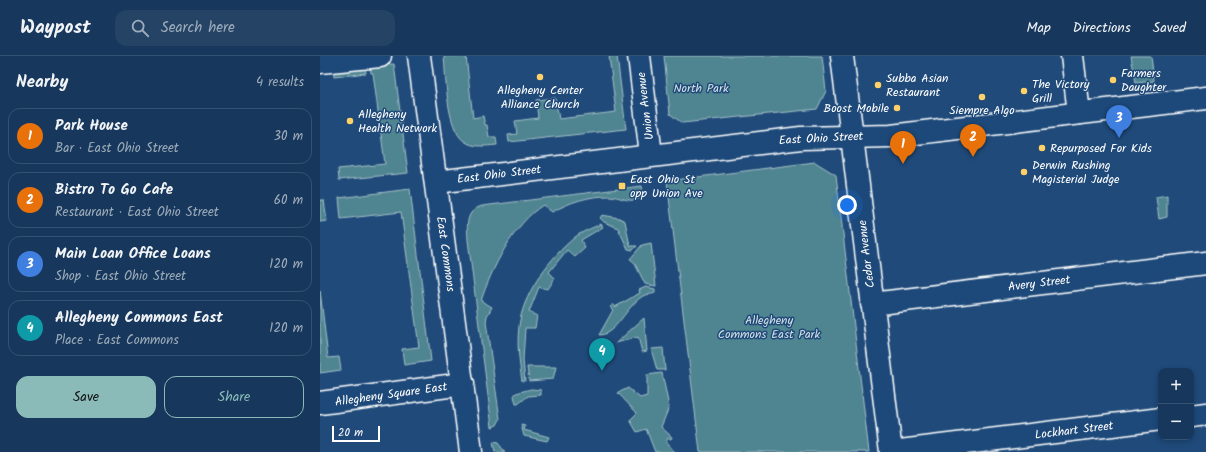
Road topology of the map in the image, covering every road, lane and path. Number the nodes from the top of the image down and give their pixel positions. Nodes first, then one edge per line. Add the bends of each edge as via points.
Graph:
1 (380, 56) edge
2 (419, 56) edge
3 (639, 56) edge
4 (842, 56) edge
5 (1072, 56) edge
6 (320, 62) edge
7 (1206, 98) edge
8 (1079, 113) junction
9 (853, 135) junction
10 (650, 155) junction
11 (436, 182) junction
12 (1206, 263) edge
13 (872, 304) junction
14 (463, 384) junction
15 (320, 403) edge
16 (1206, 414) edge
17 (1194, 416) edge
18 (1158, 419) edge
19 (471, 452) edge
20 (891, 452) edge

1 - 6 street
2 - 11 street, East Commons
3 - 10 street, Union Avenue
4 - 9 street, Cedar Avenue
5 - 8 street
7 - 8 street, East Ohio Street
8 - 9 street, East Ohio Street via 891,136
9 - 10 street, East Ohio Street via 801,138
9 - 13 street, Cedar Avenue
10 - 11 street, East Ohio Street
11 - 14 street, East Commons
12 - 13 street, Avery Street
13 - 20 street, Cedar Avenue
14 - 15 street, Allegheny Square East
14 - 19 street, East Commons
16 - 17 street
18 - 20 street, Lockhart Street

